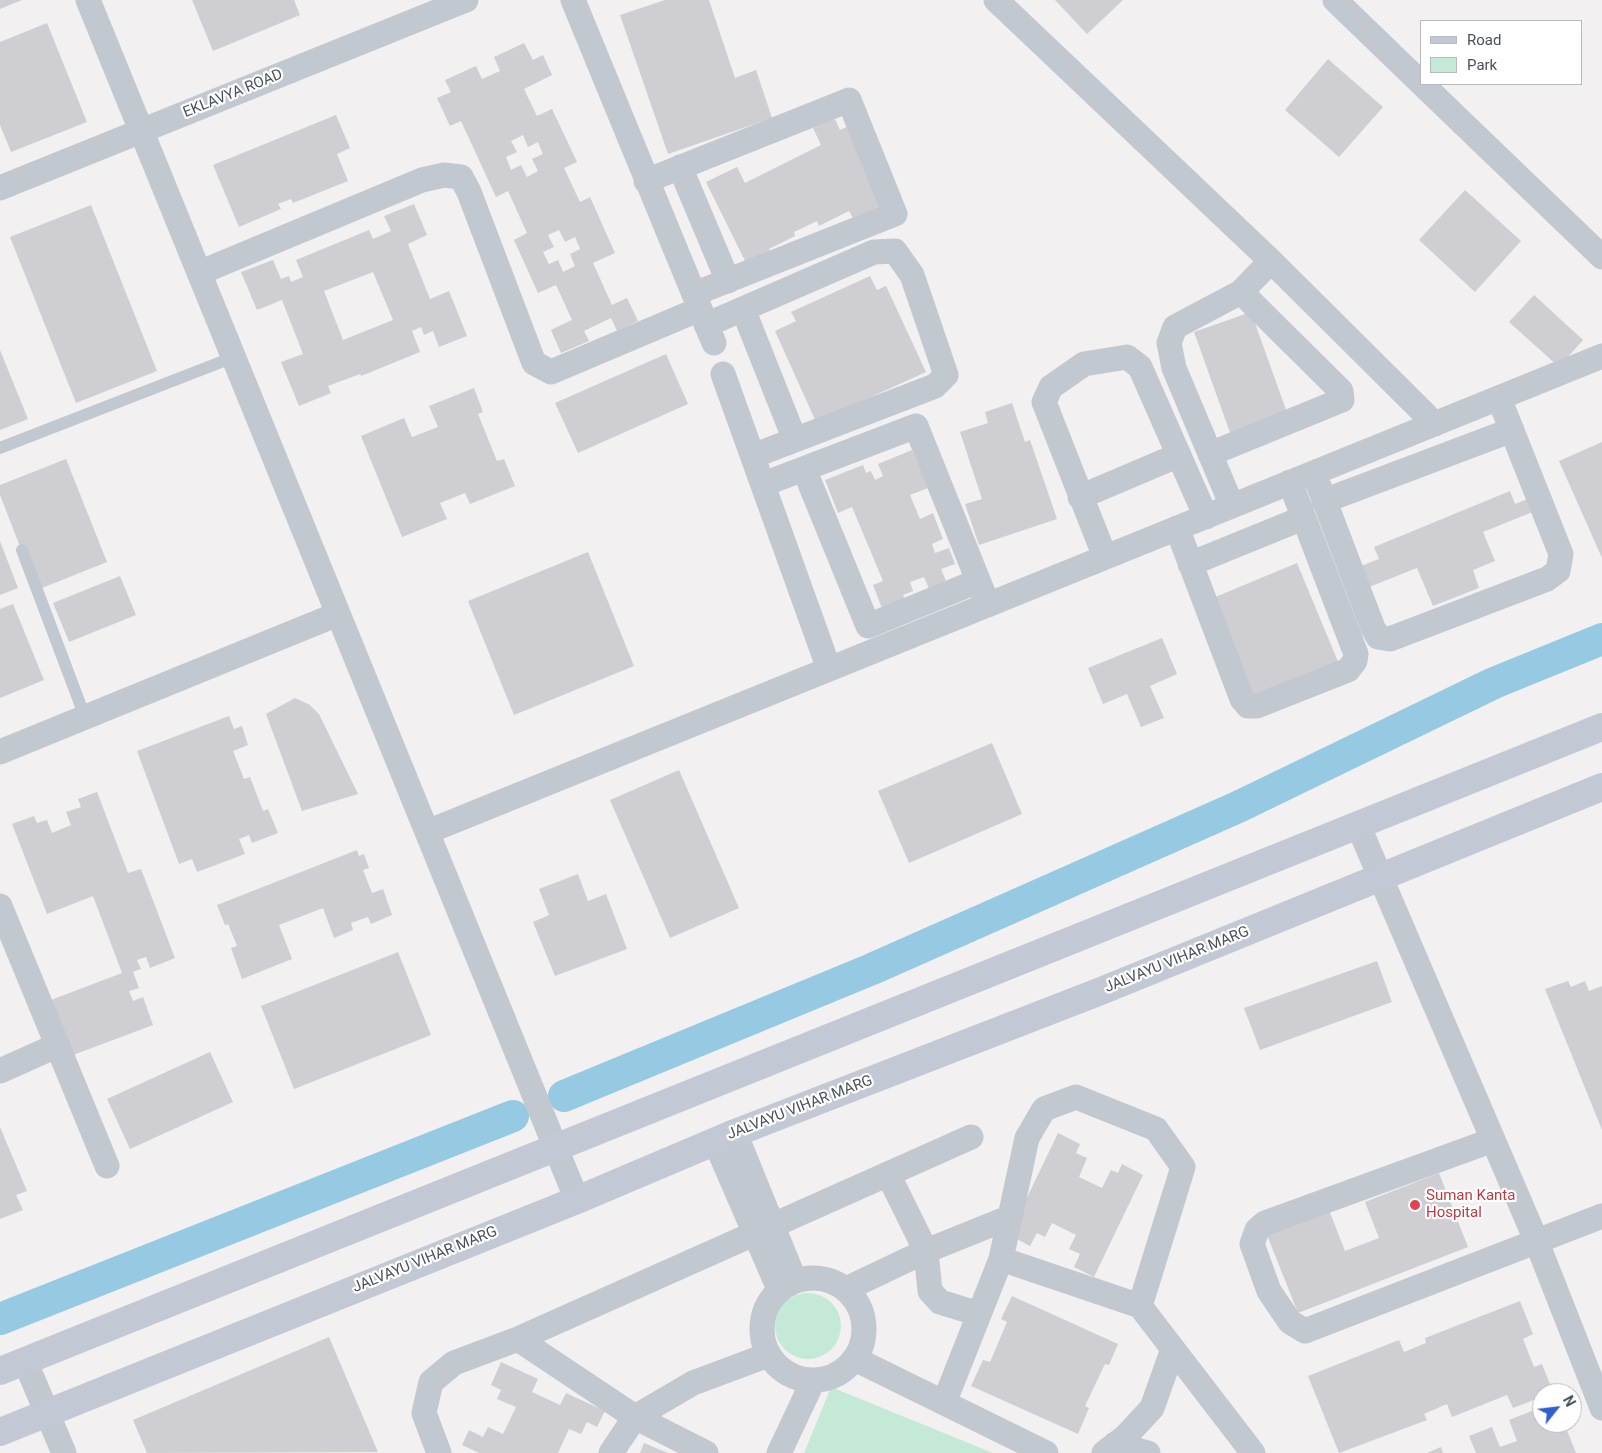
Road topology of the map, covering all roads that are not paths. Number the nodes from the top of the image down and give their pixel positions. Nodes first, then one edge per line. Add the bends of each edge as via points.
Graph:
1 (88, 0) edge
2 (466, 0) edge
3 (573, 0) edge
4 (996, 0) edge
5 (1334, 0) edge
6 (1420, 82) edge
7 (1423, 85) edge
8 (141, 131) junction
9 (680, 167) junction
10 (646, 181) junction
11 (0, 188) edge
12 (1602, 257) edge
13 (1271, 261) junction
14 (199, 273) junction
15 (728, 281) junction
16 (1241, 292) junction
17 (743, 309) junction
18 (703, 318) junction
19 (1602, 356) edge
20 (234, 358) junction
21 (723, 374) dead end
22 (1499, 398) junction
23 (1435, 424) junction
24 (1512, 430) junction
25 (795, 440) junction
26 (0, 448) edge
27 (1210, 454) junction
28 (1178, 455) junction
29 (754, 456) junction
30 (804, 469) junction
31 (1314, 473) junction
32 (1290, 482) junction
33 (764, 484) junction
34 (1080, 497) junction
35 (1324, 501) junction
36 (1232, 506) junction
37 (1206, 517) junction
38 (1303, 518) junction
39 (1177, 528) junction
40 (22, 550) dead end
41 (1105, 557) junction
42 (1190, 564) junction
43 (978, 581) junction
44 (988, 605) junction
45 (338, 614) junction
46 (829, 670) junction
47 (85, 717) junction
48 (1602, 727) edge
49 (0, 752) edge
50 (1602, 788) edge
51 (1358, 825) junction
52 (427, 832) junction
53 (1379, 877) junction
54 (0, 906) edge
55 (10, 960) edge
56 (58, 1045) junction
57 (0, 1071) edge
58 (551, 1137) junction
59 (725, 1137) junction
60 (970, 1137) dead end
61 (1492, 1140) junction
62 (107, 1166) dead end
63 (888, 1174) junction
64 (576, 1200) junction
65 (1602, 1216) edge
66 (1008, 1218) junction
67 (764, 1230) junction
68 (1536, 1240) junction
69 (926, 1251) junction
70 (1001, 1259) junction
71 (787, 1285) junction
72 (846, 1290) junction
73 (1140, 1306) junction
74 (979, 1314) junction
75 (518, 1340) junction
76 (1173, 1349) junction
77 (768, 1355) junction
78 (855, 1359) junction
79 (25, 1361) junction
80 (1594, 1364) edge
81 (0, 1371) edge
82 (813, 1381) junction
83 (944, 1403) junction
84 (1602, 1408) edge
85 (47, 1413) junction
86 (635, 1418) junction
87 (0, 1432) edge
88 (1110, 1449) edge
89 (64, 1453) edge
90 (439, 1453) edge
91 (611, 1453) edge
92 (706, 1453) edge
93 (779, 1453) edge
94 (1046, 1453) edge
95 (1148, 1453) edge
96 (1253, 1453) edge

1 - 8 street
2 - 8 street, EKLAVYA ROAD
3 - 10 street
4 - 13 street
5 - 6 street
7 - 12 street
8 - 11 street, EKLAVYA ROAD
8 - 14 street
9 - 10 street
9 - 15 street
9 - 15 street via 849,100 895,214
10 - 18 street
13 - 16 street
13 - 23 street
14 - 18 street via 422,180 444,175 461,177 465,184 534,363 551,372
14 - 20 street
15 - 18 street
16 - 27 street via 1175,327 1169,343 1174,368
16 - 27 street via 1341,391 1342,400
17 - 18 street
17 - 25 street
17 - 25 street via 874,252 895,251 912,275 946,375 935,386
19 - 22 street
20 - 26 lane
20 - 45 street
21 - 29 street
22 - 23 street
22 - 24 street
23 - 31 street
24 - 35 street
24 - 35 street via 1561,554 1558,571 1547,579 1409,632 1390,639 1378,637
25 - 29 street
27 - 36 street
28 - 34 street
28 - 34 street via 1140,367 1127,358 1084,364 1051,387 1044,402
28 - 37 street
29 - 33 street
30 - 33 street
30 - 43 street via 916,426
30 - 43 street via 868,626
31 - 32 street
31 - 35 street
32 - 36 street
32 - 38 street
33 - 46 street
34 - 41 street
36 - 37 street
37 - 39 street
38 - 42 street
38 - 42 street via 1356,654 1348,670 1257,706 1248,706 1242,699
39 - 41 street
39 - 42 street
40 - 47 lane
41 - 44 street
43 - 44 street
44 - 46 street
45 - 47 street
45 - 52 street
46 - 52 street
47 - 49 street
48 - 51 main road
50 - 53 main road, JALVAYU VIHAR MARG
51 - 53 street
51 - 58 main road
52 - 58 street
53 - 59 main road, JALVAYU VIHAR MARG via 1101,991
53 - 61 street
54 - 55 street
55 - 56 street
56 - 57 street
56 - 62 street
58 - 64 street
58 - 79 main road
59 - 64 main road, JALVAYU VIHAR MARG
59 - 67 street
60 - 63 street
61 - 68 street
61 - 68 street via 1265,1223 1257,1230 1252,1244 1269,1291 1290,1322 1306,1330
63 - 67 street
63 - 69 street
64 - 85 main road, JALVAYU VIHAR MARG
65 - 68 street
66 - 69 street
66 - 70 street
66 - 73 street via 1027,1138 1044,1109 1076,1097 1156,1129 1183,1167
67 - 71 street
67 - 75 street
68 - 80 street
69 - 72 street
69 - 74 street via 930,1291 940,1302
70 - 73 street
70 - 74 street
71 - 72 street via 808,1277 821,1278
71 - 77 street via 768,1303 762,1320 762,1338
72 - 78 street via 856,1301 864,1330 862,1345
73 - 76 street
74 - 83 street
75 - 86 street
75 - 90 street via 454,1363 431,1382 424,1413
76 - 88 street via 1152,1408
76 - 96 street
77 - 82 street via 780,1369 795,1378
77 - 86 street via 693,1383
78 - 82 street via 844,1371
78 - 83 street
79 - 81 main road
79 - 85 street
80 - 84 street
82 - 93 street
83 - 94 street
85 - 87 main road, JALVAYU VIHAR MARG
85 - 89 street
86 - 91 street
86 - 92 street
88 - 95 street

